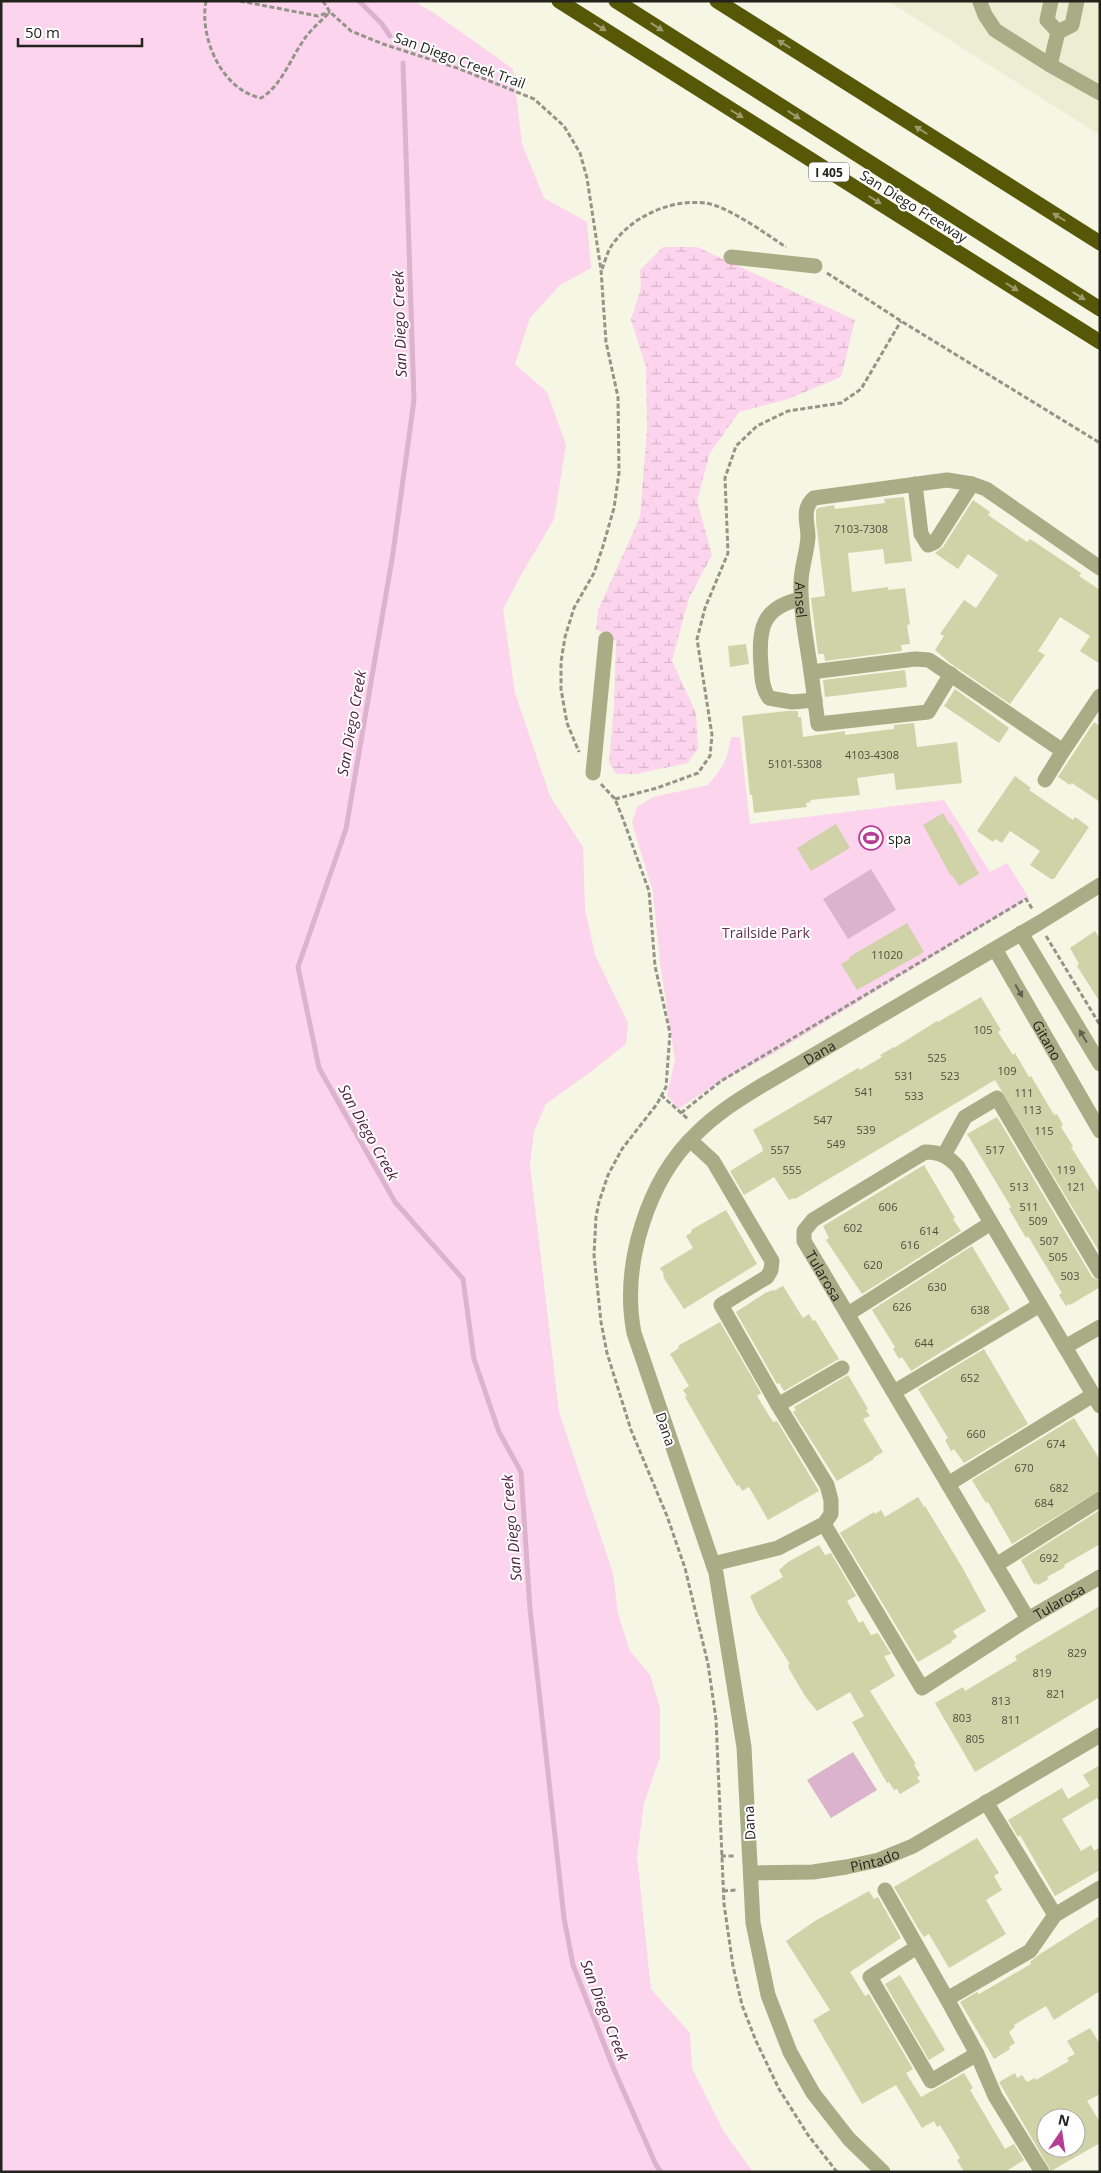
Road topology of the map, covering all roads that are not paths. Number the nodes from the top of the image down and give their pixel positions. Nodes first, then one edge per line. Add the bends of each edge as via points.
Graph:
1 (559, 1) edge
2 (616, 1) edge
3 (717, 1) edge
4 (970, 1) edge
5 (980, 1) edge
6 (1052, 1) edge
7 (1077, 1) edge
8 (1058, 32) junction
9 (1050, 65) junction
10 (1100, 93) edge
11 (1100, 243) edge
12 (731, 257) dead end
13 (815, 266) road end
14 (1100, 309) edge
15 (1100, 342) edge
16 (915, 484) junction
17 (972, 484) junction
18 (1100, 568) edge
19 (801, 599) junction
20 (606, 639) dead end
21 (811, 672) junction
22 (951, 674) junction
23 (1100, 696) edge
24 (815, 700) junction
25 (1063, 751) junction
26 (593, 773) dead end
27 (1045, 780) dead end
28 (1100, 885) edge
29 (1021, 933) junction
30 (995, 949) junction
31 (1100, 1064) edge
32 (1100, 1130) edge
33 (695, 1135) junction
34 (944, 1155) junction
35 (991, 1223) junction
36 (1100, 1272) edge
37 (1040, 1305) junction
38 (848, 1314) junction
39 (1100, 1327) edge
40 (1065, 1347) junction
41 (842, 1368) dead end
42 (894, 1392) junction
43 (1097, 1400) edge
44 (778, 1405) junction
45 (948, 1484) junction
46 (1100, 1499) edge
47 (824, 1524) junction
48 (713, 1564) junction
49 (996, 1565) junction
50 (1100, 1577) edge
51 (1028, 1619) junction
52 (1100, 1734) edge
53 (986, 1802) junction
54 (751, 1873) junction
55 (1100, 1888) edge
56 (885, 1890) dead end
57 (1055, 1915) junction
58 (917, 1947) junction
59 (947, 1999) junction
60 (978, 2054) junction
61 (883, 2172) edge
62 (1042, 2172) edge

1 -> 15 highway, San Diego Freeway / I 405
2 -> 14 highway
11 -> 3 highway
4 - 5 street
5 - 9 street via 995,30
6 - 8 street via 1047,20
7 - 8 street via 1072,25
8 - 9 street
9 - 10 street
12 - 13 street
16 - 17 street, Ansel via 947,480
16 - 17 street via 921,534 928,545 934,542
16 - 19 street, Ansel via 814,498 808,503
17 - 18 street, Ansel via 986,489
19 - 21 street, Ansel
19 - 24 street via 784,602 770,614 761,628 763,689 769,698 779,701
20 - 26 street
21 - 22 street via 915,659 929,660
21 - 24 street, Ansel
22 - 24 street, Ansel via 928,712 818,724
22 - 25 street
23 - 25 street
25 - 27 street
28 - 29 street, Dana
29 - 30 street, Dana
31 -> 29 street
30 -> 32 street, Gitano
30 - 33 street, Dana via 735,1102
33 - 44 street via 772,1261 767,1277 722,1304
33 - 48 street, Dana via 664,1176 644,1220 632,1270 632,1321 656,1403
34 - 35 street via 958,1167
34 - 36 street via 965,1117 997,1098
34 - 38 street, Tularosa via 925,1152 813,1220 804,1231 804,1241
35 - 37 street
35 - 38 street
37 - 40 street
37 - 42 street
38 - 42 street, Tularosa
39 - 40 street
40 - 43 street
41 - 44 street
42 - 45 street, Tularosa
43 - 45 street
44 - 47 street via 827,1485 830,1514
45 - 49 street, Tularosa
46 - 49 street
47 - 48 street via 778,1548
47 - 51 street via 922,1688
48 - 54 street, Dana via 744,1747
49 - 51 street, Tularosa
50 - 51 street, Tularosa
52 - 53 street, Pintado
53 - 54 street, Pintado via 913,1846 879,1860 813,1872
53 - 57 street
54 - 61 street, Dana via 753,1923 758,1950 768,1995 790,2052 813,2092 849,2139
55 - 57 street
56 - 58 street
57 - 59 street via 1030,1951
58 - 59 street
58 - 60 street via 870,1977 931,2081
59 - 60 street
60 - 62 street via 995,2096

